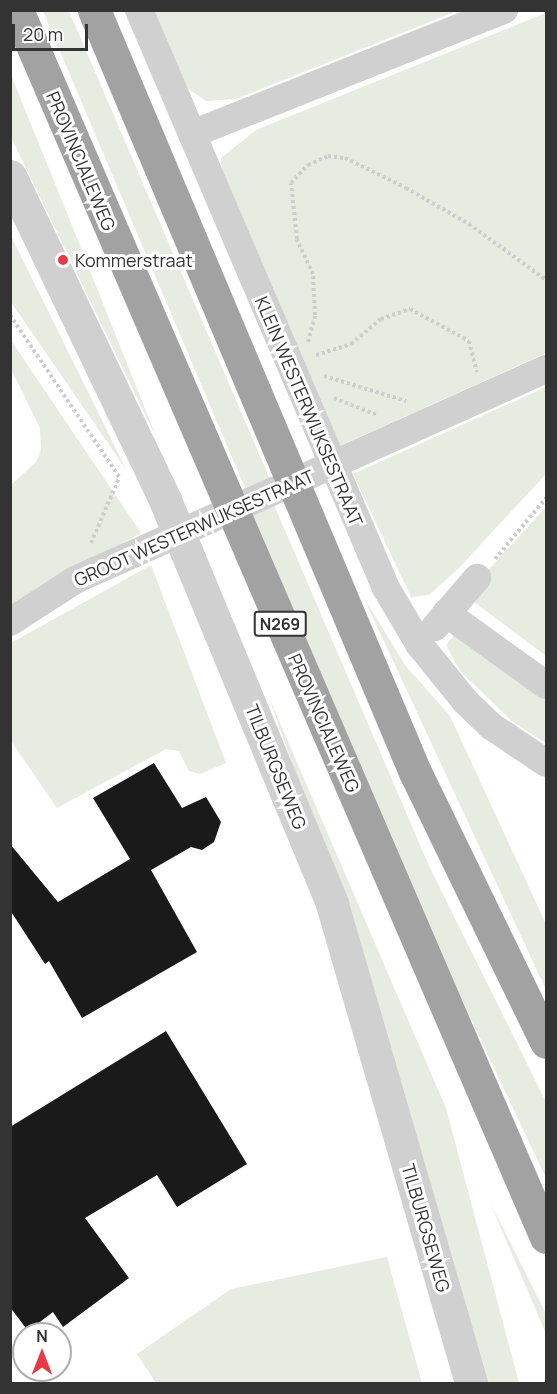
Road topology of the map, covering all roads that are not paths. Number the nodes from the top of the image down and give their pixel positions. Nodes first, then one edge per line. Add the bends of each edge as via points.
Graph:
1 (17, 10) edge
2 (94, 10) edge
3 (140, 10) edge
4 (504, 10) edge
5 (192, 134) junction
6 (10, 176) edge
7 (546, 369) edge
8 (477, 578) road end
9 (446, 613) junction
10 (10, 622) edge
11 (420, 644) junction
12 (546, 685) edge
13 (546, 763) edge
14 (546, 1042) edge
15 (546, 1237) edge
16 (471, 1383) edge

1 - 15 highway, PROVINCIALEWEG / N269
2 - 14 highway via 415,772
3 - 5 street, KLEIN WESTERWIJKSESTRAAT
4 - 5 street
5 - 11 street, KLEIN WESTERWIJKSESTRAAT via 386,588
6 - 16 street, TILBURGSEWEG via 165,500 332,904
7 - 10 street, GROOT WESTERWIJKSESTRAAT via 412,415 146,549 75,580
8 - 9 street
9 - 11 street
9 - 12 street
11 - 13 street, KLEIN WESTERWIJKSESTRAAT via 478,714

